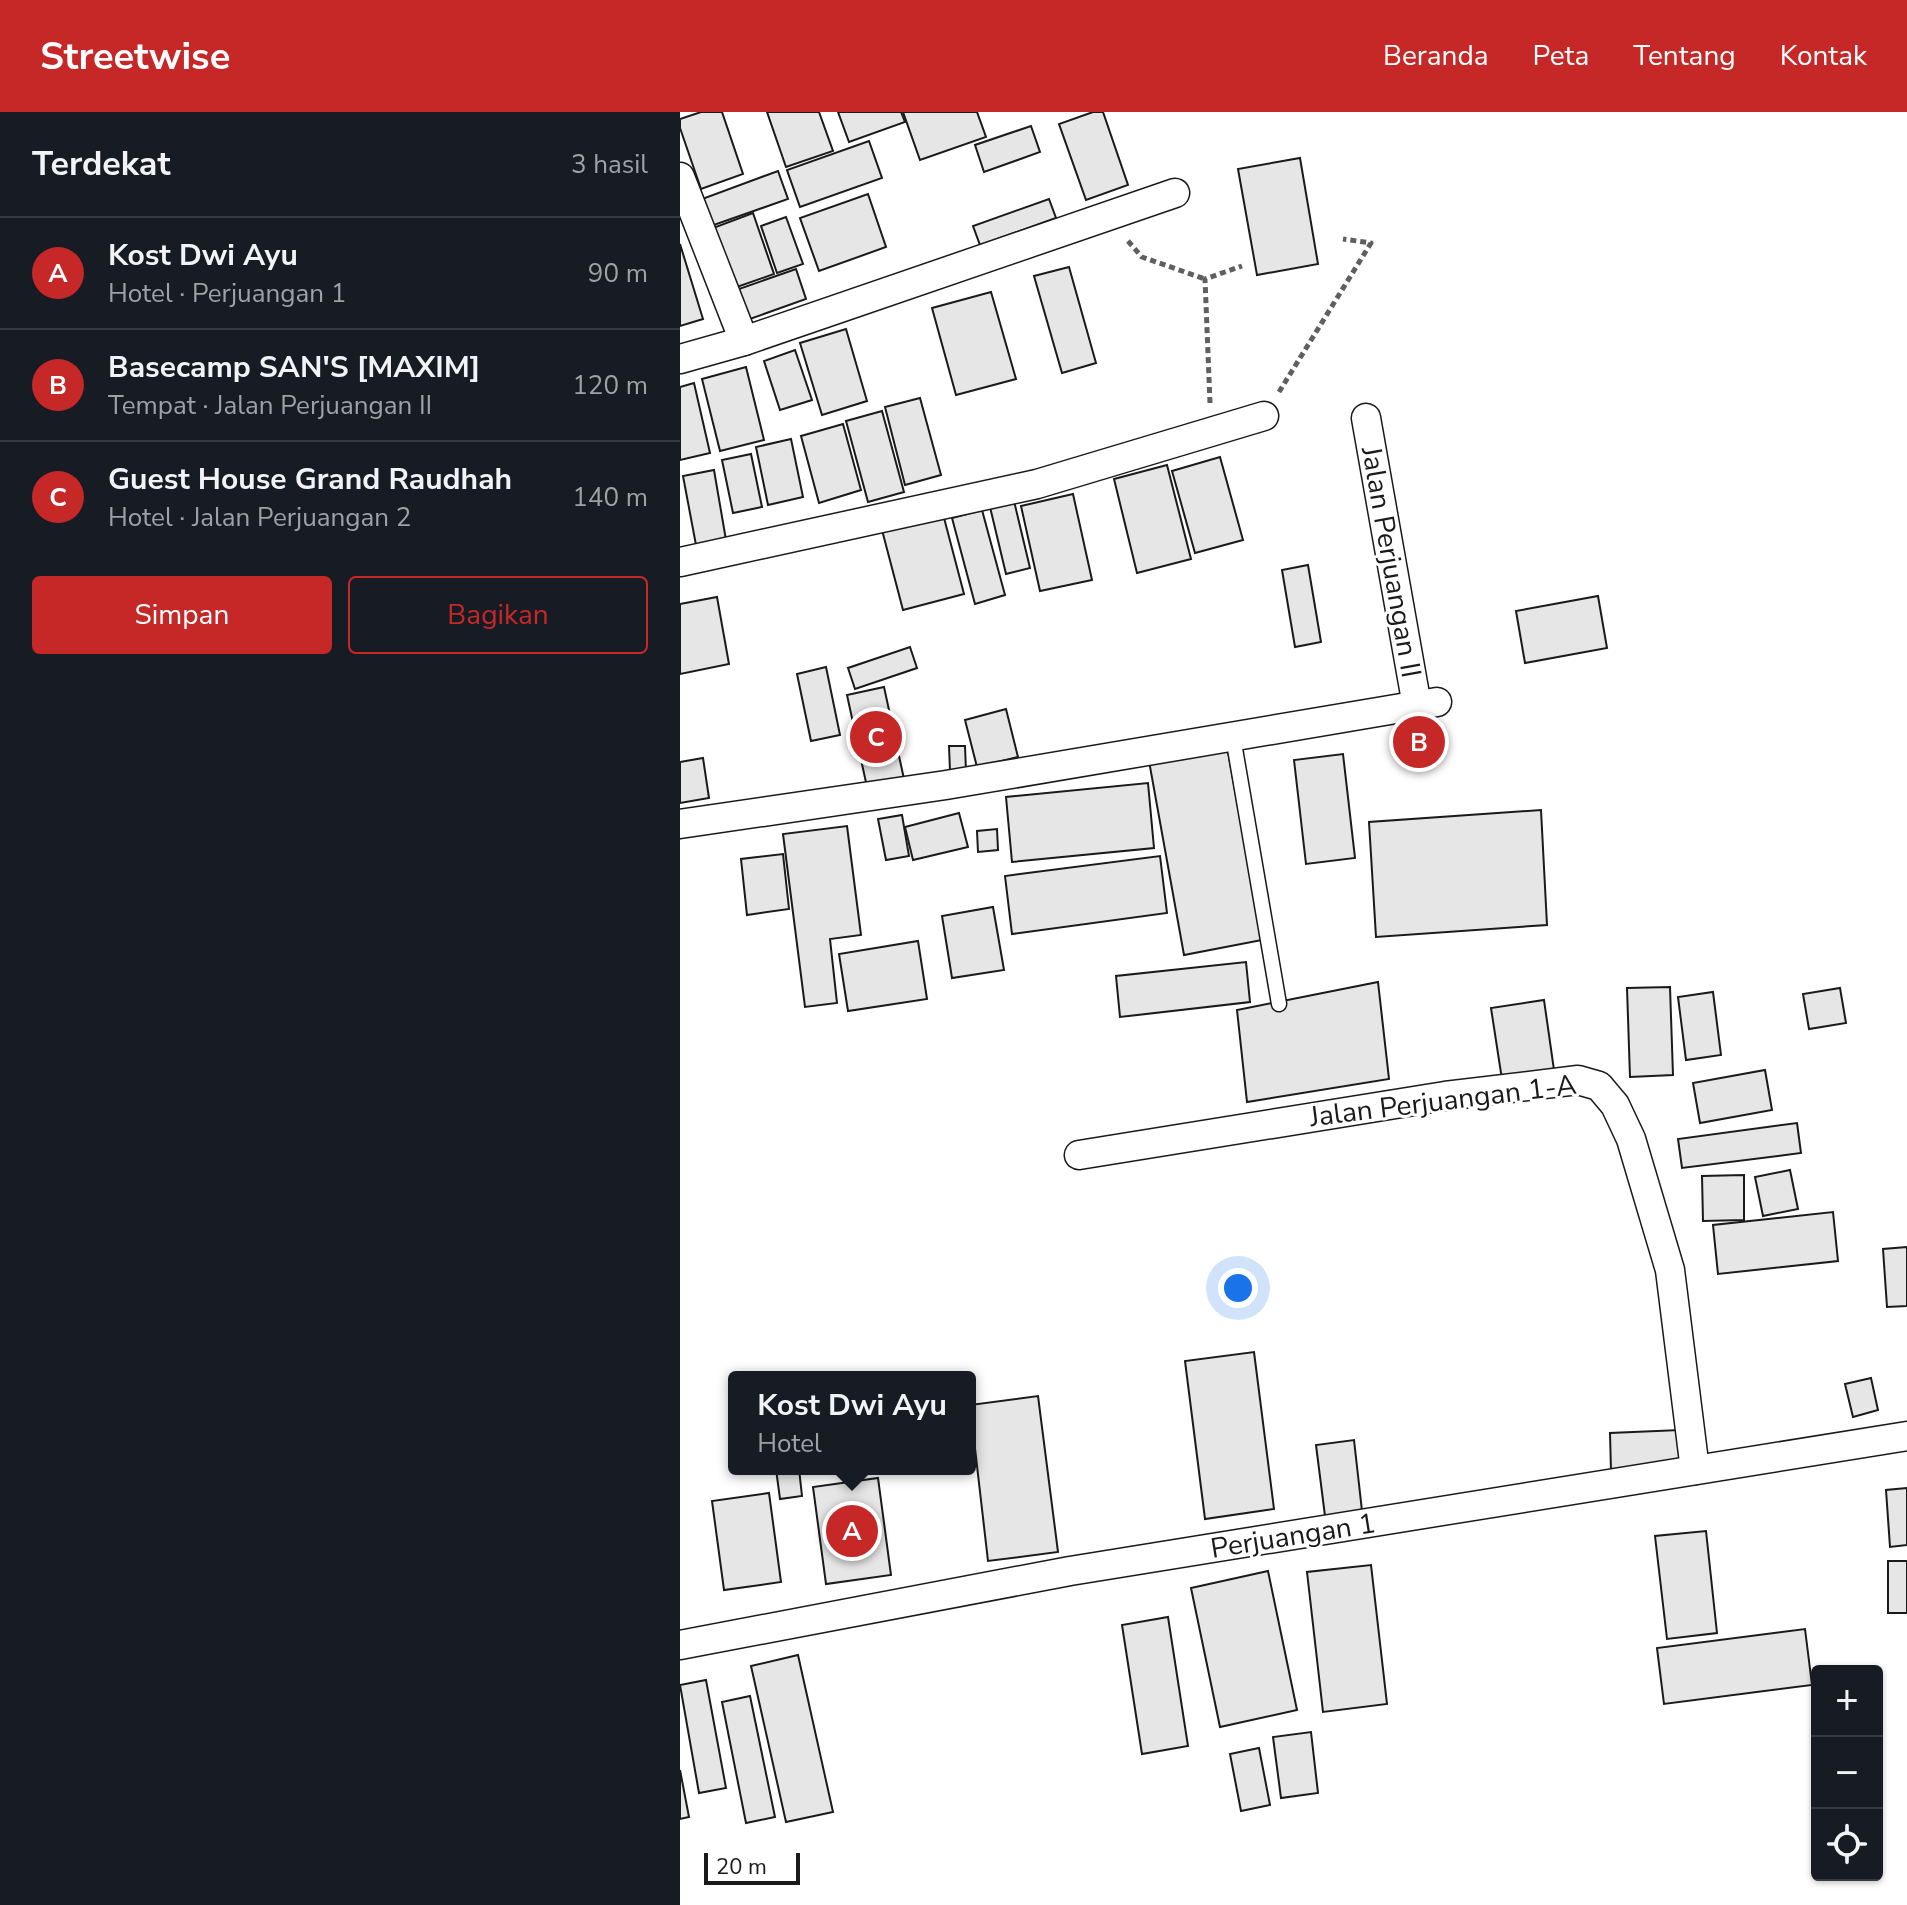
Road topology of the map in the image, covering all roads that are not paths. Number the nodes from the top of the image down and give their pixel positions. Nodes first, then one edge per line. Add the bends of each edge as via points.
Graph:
1 (680, 177) edge
2 (1175, 193) dead end
3 (744, 341) junction
4 (680, 359) edge
5 (1264, 416) road end
6 (1366, 418) dead end
7 (680, 562) edge
8 (1233, 737) junction
9 (680, 824) edge
10 (1279, 1004) dead end
11 (1079, 1155) dead end
12 (1907, 1436) edge
13 (1695, 1470) junction
14 (680, 1645) edge

1 - 3 street
2 - 3 street
3 - 4 street
5 - 7 street via 1037,484
6 - 8 street, Jalan Perjuangan II via 1427,704
8 - 9 street
8 - 10 lane
11 - 13 street, Jalan Perjuangan 1-A via 1460,1094 1578,1080 1599,1086 1631,1139 1670,1270
12 - 13 street, Perjuangan 1
13 - 14 street, Perjuangan 1 via 1070,1571

